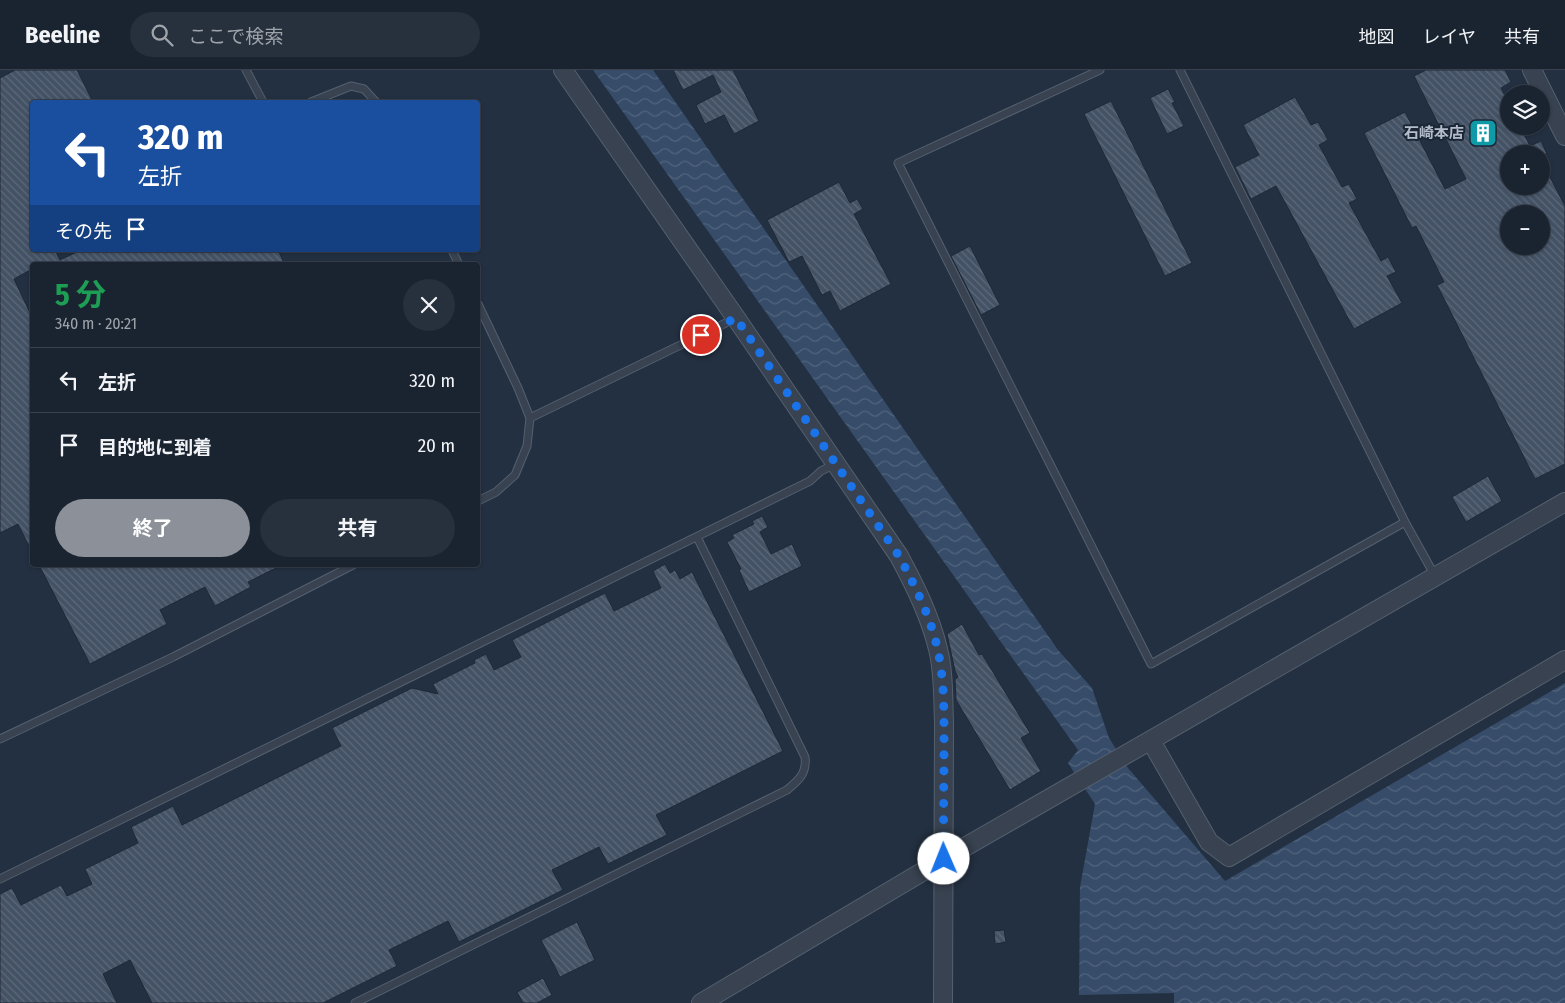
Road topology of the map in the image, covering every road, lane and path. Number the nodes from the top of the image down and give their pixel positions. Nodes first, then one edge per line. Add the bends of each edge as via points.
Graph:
1 (246, 70) edge
2 (563, 70) edge
3 (1100, 70) edge
4 (1180, 70) edge
5 (1532, 70) edge
6 (262, 100) edge
7 (316, 100) edge
8 (374, 100) edge
9 (1565, 136) edge
10 (480, 308) edge
11 (736, 318) junction
12 (530, 418) junction
13 (835, 463) junction
14 (480, 500) edge
15 (1565, 502) edge
16 (1405, 522) junction
17 (697, 537) junction
18 (349, 567) edge
19 (1436, 576) junction
20 (1565, 660) edge
21 (0, 739) edge
22 (1150, 741) junction
23 (944, 859) junction
24 (0, 879) edge
25 (355, 1003) edge
26 (701, 1003) edge
27 (944, 1003) edge

1 - 6 lane
2 - 11 street
3 - 16 lane via 898,163 1151,664
4 - 16 lane
5 - 9 street
7 - 8 lane via 351,86 364,89
10 - 12 lane
11 - 12 lane
11 - 13 street
12 - 14 lane via 527,446 515,475 496,492
13 - 17 lane via 810,481
13 - 23 street via 899,556 929,618 938,650 943,681
15 - 19 street
16 - 19 lane
17 - 24 lane
17 - 25 lane via 805,757 806,766 797,782 787,790
18 - 21 lane via 173,657
19 - 22 street
20 - 22 street via 1229,857 1209,842
22 - 23 street
23 - 26 street
23 - 27 street

